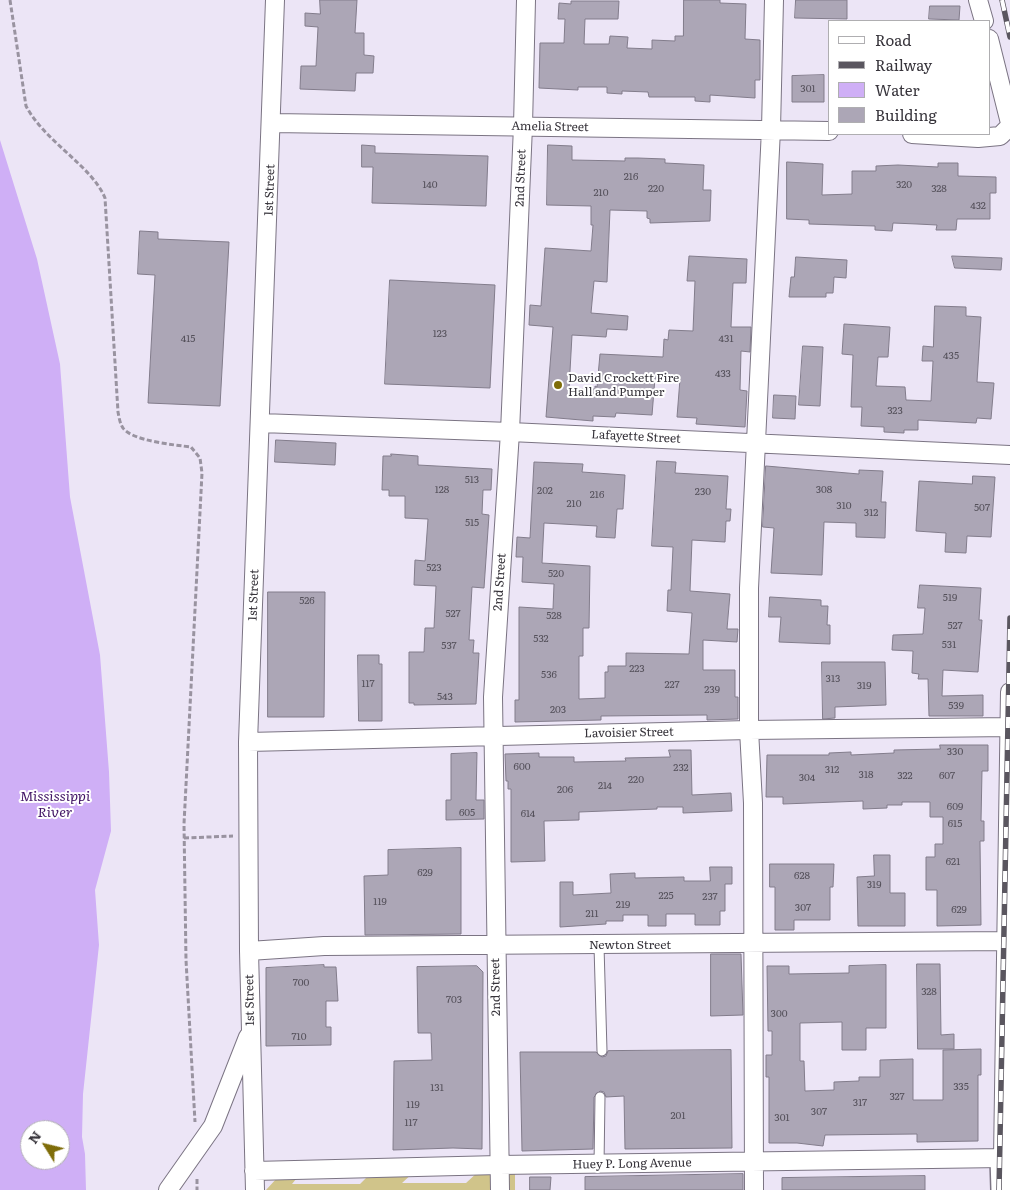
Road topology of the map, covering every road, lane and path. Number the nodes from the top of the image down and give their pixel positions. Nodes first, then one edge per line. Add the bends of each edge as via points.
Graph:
1 (10, 0) edge
2 (275, 0) edge
3 (526, 0) edge
4 (774, 0) edge
5 (978, 0) edge
6 (984, 20) edge
7 (990, 43) edge
8 (272, 123) junction
9 (1010, 125) edge
10 (523, 126) junction
11 (771, 129) junction
12 (828, 131) edge
13 (928, 135) edge
14 (261, 424) junction
15 (510, 432) junction
16 (757, 443) junction
17 (1010, 455) edge
18 (1010, 692) edge
19 (1009, 727) edge
20 (749, 730) junction
21 (493, 737) junction
22 (248, 742) junction
23 (248, 836) junction
24 (184, 838) junction
25 (1007, 941) edge
26 (752, 944) junction
27 (496, 946) junction
28 (599, 946) junction
29 (249, 951) junction
30 (251, 1030) junction
31 (602, 1052) dead end
32 (600, 1097) dead end
33 (197, 1150) junction
34 (1006, 1158) edge
35 (753, 1162) junction
36 (499, 1165) junction
37 (599, 1165) junction
38 (254, 1171) junction
39 (168, 1190) edge
40 (254, 1190) edge
41 (500, 1190) edge
42 (754, 1190) edge
43 (1004, 1190) edge

1 - 24 path via 26,106 34,122 96,182 105,198 118,412 123,428 132,435 152,441 191,447 200,458 202,473 185,762
2 - 8 street, 1st Street
3 - 10 street, 2nd Street
4 - 11 street
5 - 6 street
7 - 9 street
8 - 10 street, Amelia Street
8 - 14 street, 1st Street
9 - 13 street via 1000,136
10 - 11 street, Amelia Street
10 - 15 street, 2nd Street
11 - 12 street, Amelia Street
11 - 16 street
14 - 15 street, Lafayette Street
14 - 22 street, 1st Street
15 - 16 street, Lafayette Street
15 - 21 street, 2nd Street
16 - 17 street, Lafayette Street
16 - 20 street via 749,588
18 - 19 street
19 - 20 street, Lavoisier Street
19 - 25 street
20 - 21 street, Lavoisier Street
20 - 26 street via 753,803
21 - 22 street, Lavoisier Street
21 - 27 street, 2nd Street
22 - 23 street, 1st Street
23 - 24 path
23 - 29 street, 1st Street
24 - 33 path via 186,960
25 - 26 street, Newton Street
25 - 34 street
26 - 28 street, Newton Street
26 - 35 street
27 - 28 street, Newton Street
27 - 29 street, Newton Street via 324,946
27 - 36 street, 2nd Street
28 - 31 lane
29 - 30 street, 1st Street
30 - 33 street via 213,1126
30 - 38 street, 1st Street
32 - 37 lane
33 - 39 street
34 - 35 street, Huey P. Long Avenue
34 - 43 main road
35 - 37 street, Huey P. Long Avenue
35 - 42 street
36 - 37 street, Huey P. Long Avenue
36 - 38 street, Huey P. Long Avenue
36 - 41 street, 2nd Street
38 - 40 street, 1st Street

